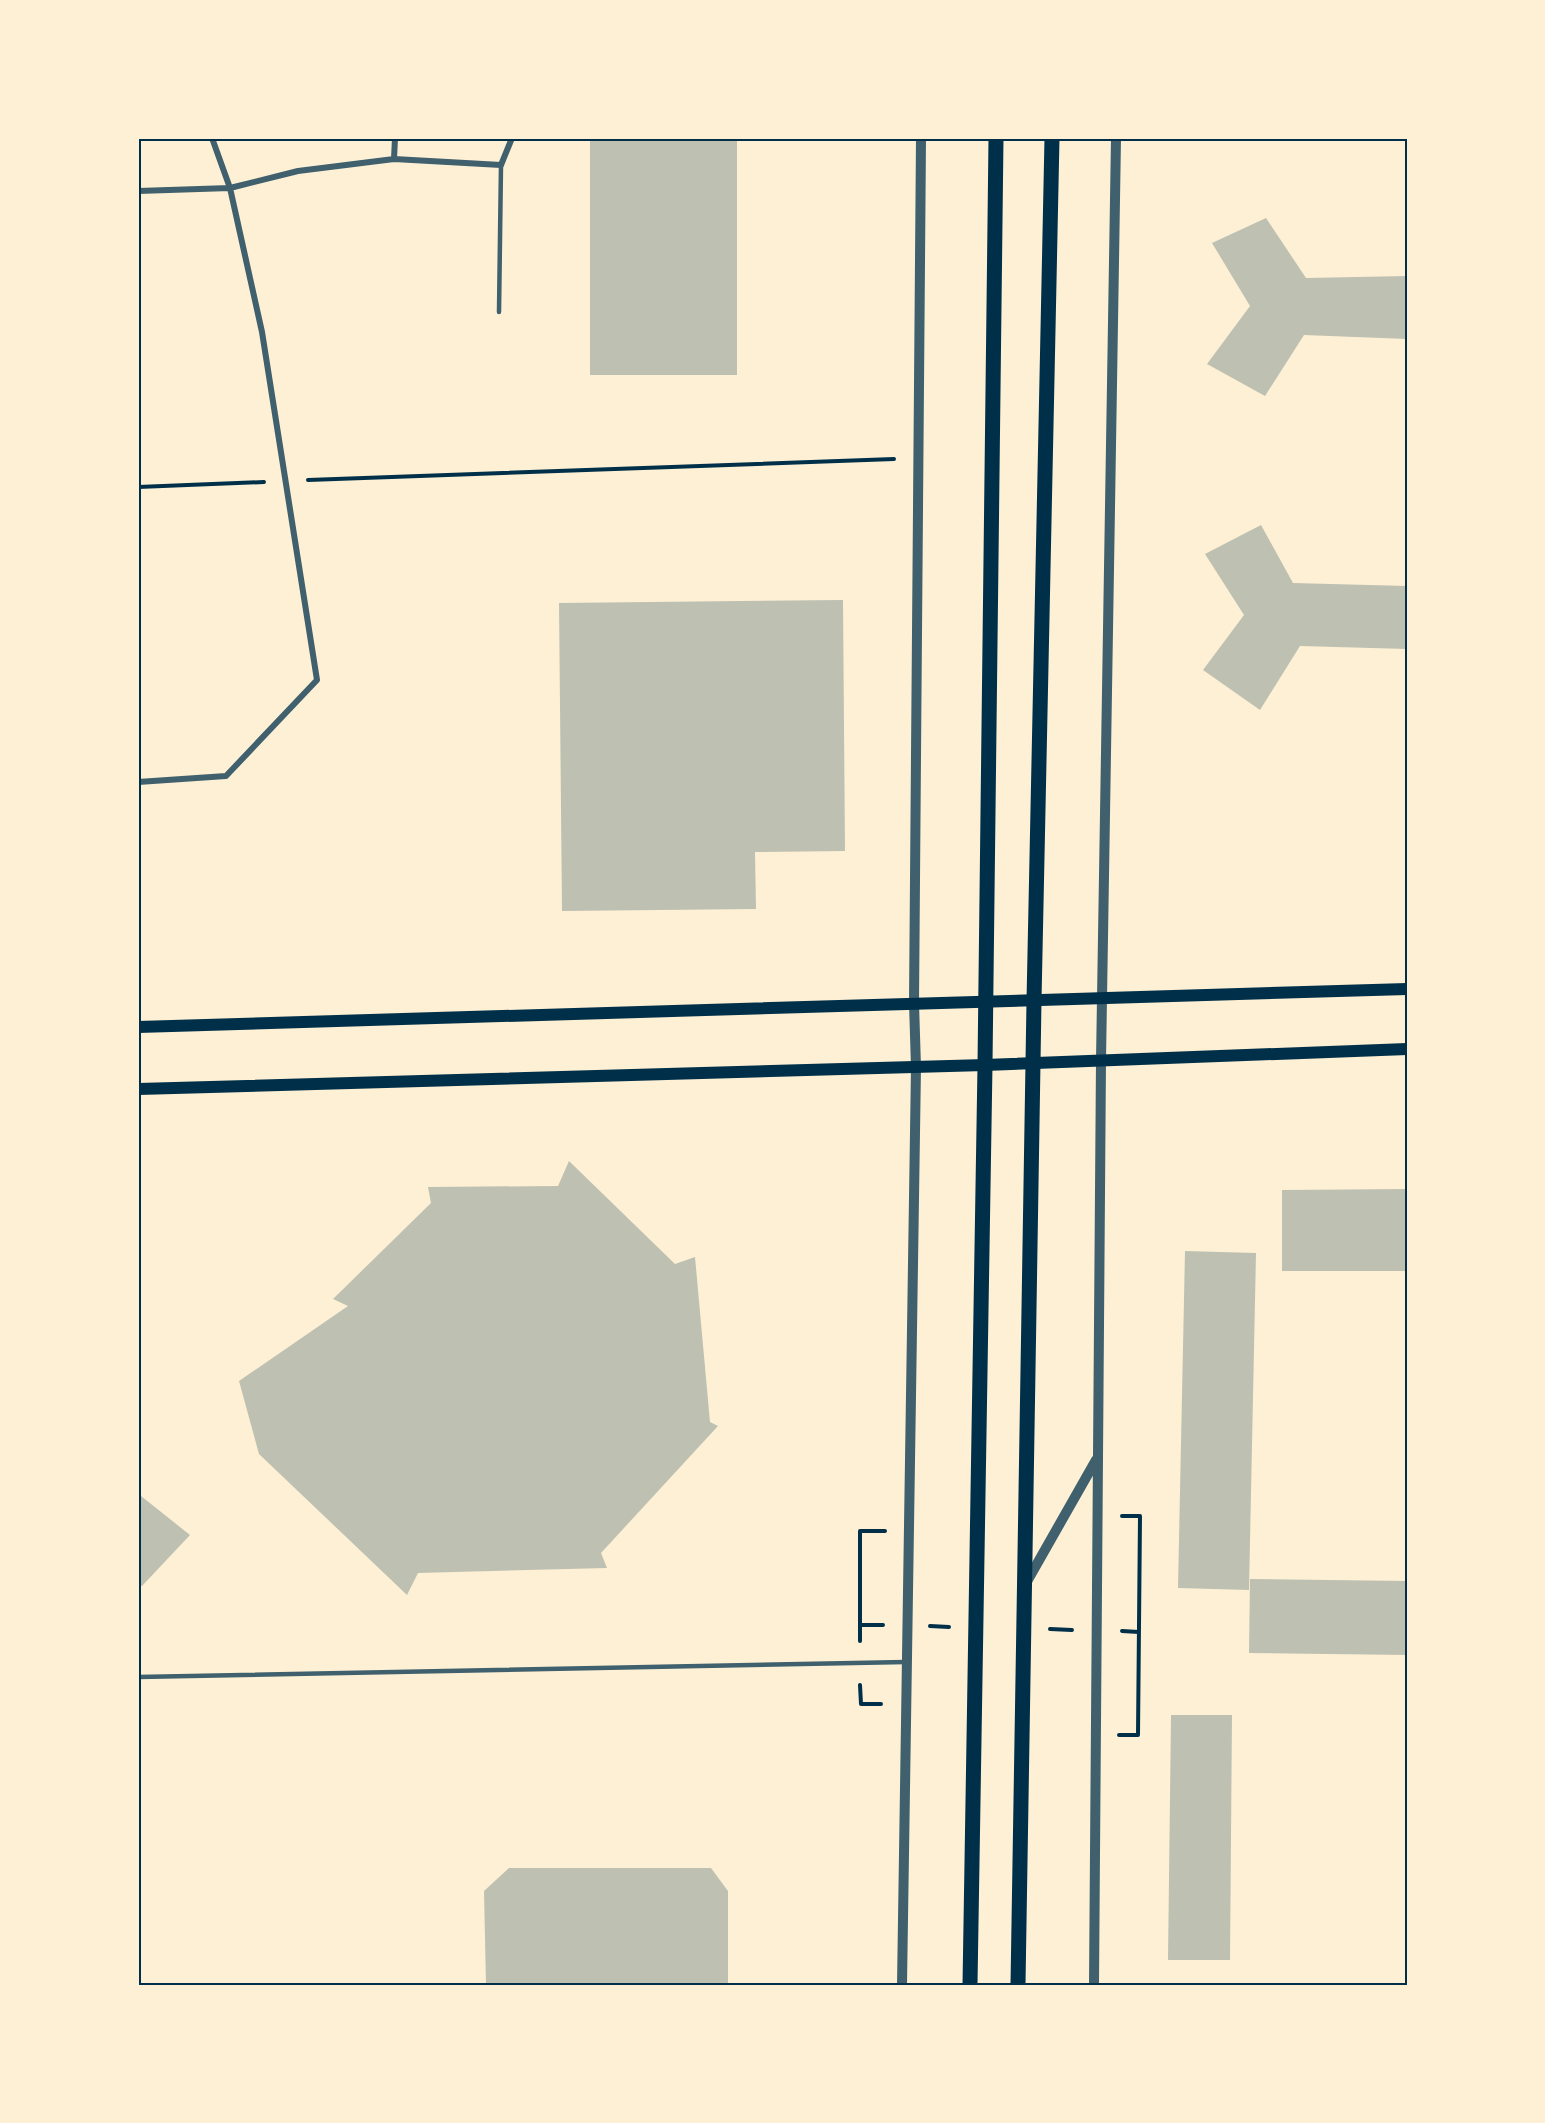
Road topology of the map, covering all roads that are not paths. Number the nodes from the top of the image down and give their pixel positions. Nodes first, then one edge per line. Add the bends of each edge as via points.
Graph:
1 (212, 138) edge
2 (395, 138) edge
3 (512, 138) edge
4 (921, 138) edge
5 (996, 138) edge
6 (1052, 138) edge
7 (1116, 138) edge
8 (394, 159) junction
9 (501, 165) junction
10 (230, 188) junction
11 (138, 191) edge
12 (500, 312) dead end
13 (138, 782) edge
14 (1407, 989) edge
15 (1103, 998) junction
16 (985, 1001) junction
17 (1034, 1001) junction
18 (914, 1002) junction
19 (138, 1027) edge
20 (1407, 1049) edge
21 (1101, 1060) junction
22 (1034, 1062) junction
23 (985, 1065) junction
24 (916, 1067) junction
25 (138, 1089) edge
26 (1097, 1457) junction
27 (1024, 1586) junction
28 (907, 1662) junction
29 (138, 1677) edge
30 (902, 1985) edge
31 (970, 1985) edge
32 (1018, 1985) edge
33 (1094, 1985) edge

1 - 10 street
2 - 8 street
3 - 9 street
4 - 18 street
5 - 16 main road
6 - 17 main road
7 - 15 street
8 - 9 street
8 - 10 street via 298,171
9 - 12 lane
10 - 11 street
10 - 13 street via 262,332 317,680 225,776
14 - 15 main road
15 - 17 main road
15 - 21 street
16 - 17 main road
16 - 18 main road
16 - 23 main road
17 - 22 main road
18 - 19 main road
18 - 24 street
20 - 21 main road
21 - 22 main road
21 - 26 street
22 - 23 main road
22 - 27 main road
23 - 24 main road
23 - 31 main road
24 - 25 main road
24 - 28 street
26 - 27 street
26 - 33 street
27 - 32 main road
28 - 29 lane
28 - 30 street

